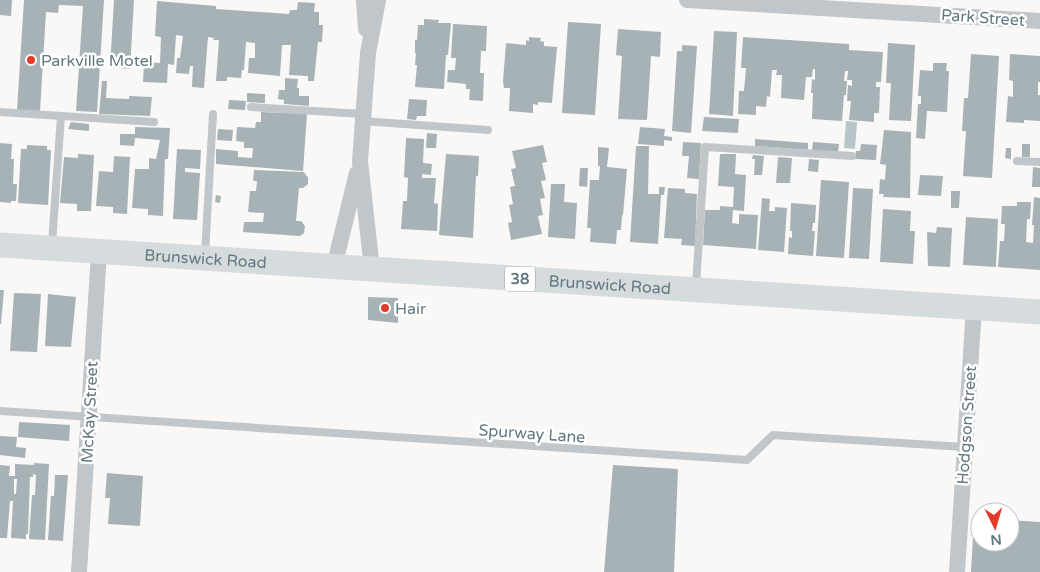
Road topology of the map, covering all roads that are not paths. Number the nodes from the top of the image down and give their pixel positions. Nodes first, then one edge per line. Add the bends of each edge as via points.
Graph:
1 (364, 0) edge
2 (378, 0) edge
3 (687, 0) edge
4 (726, 1) edge
5 (1040, 21) edge
6 (368, 54) junction
7 (252, 107) dead end
8 (0, 112) edge
9 (213, 114) dead end
10 (61, 116) junction
11 (362, 117) junction
12 (154, 122) dead end
13 (488, 130) dead end
14 (852, 156) dead end
15 (360, 161) junction
16 (1017, 161) dead end
17 (1040, 162) edge
18 (0, 245) edge
19 (52, 249) junction
20 (99, 252) junction
21 (204, 259) junction
22 (334, 267) junction
23 (372, 269) junction
24 (696, 290) junction
25 (974, 307) junction
26 (1040, 312) edge
27 (0, 411) edge
28 (89, 417) junction
29 (965, 448) junction
30 (80, 572) edge
31 (957, 572) edge

1 - 6 street
2 - 6 street
3 - 4 street, Park Street
4 - 5 street, Park Street
6 - 11 street
7 - 11 lane
8 - 10 lane
9 - 21 lane
10 - 12 lane
10 - 19 lane
11 - 13 lane
11 - 15 street
14 - 24 lane via 705,148
15 - 22 street
15 - 23 street
16 - 17 lane
18 - 19 main road, Brunswick Road / 38
19 - 20 main road, Brunswick Road / 38
20 - 21 main road, Brunswick Road / 38
20 - 28 street, McKay Street
21 - 22 main road, Brunswick Road / 38
22 - 23 main road, Brunswick Road / 38
23 - 24 main road, Brunswick Road / 38
24 - 25 main road, Brunswick Road / 38
25 - 26 main road, Brunswick Road / 38
25 - 29 street, Hodgson Street
27 - 28 lane, Spurway Lane
28 - 29 lane, Spurway Lane via 747,460 773,435
28 - 30 street, McKay Street
29 - 31 street, Hodgson Street

